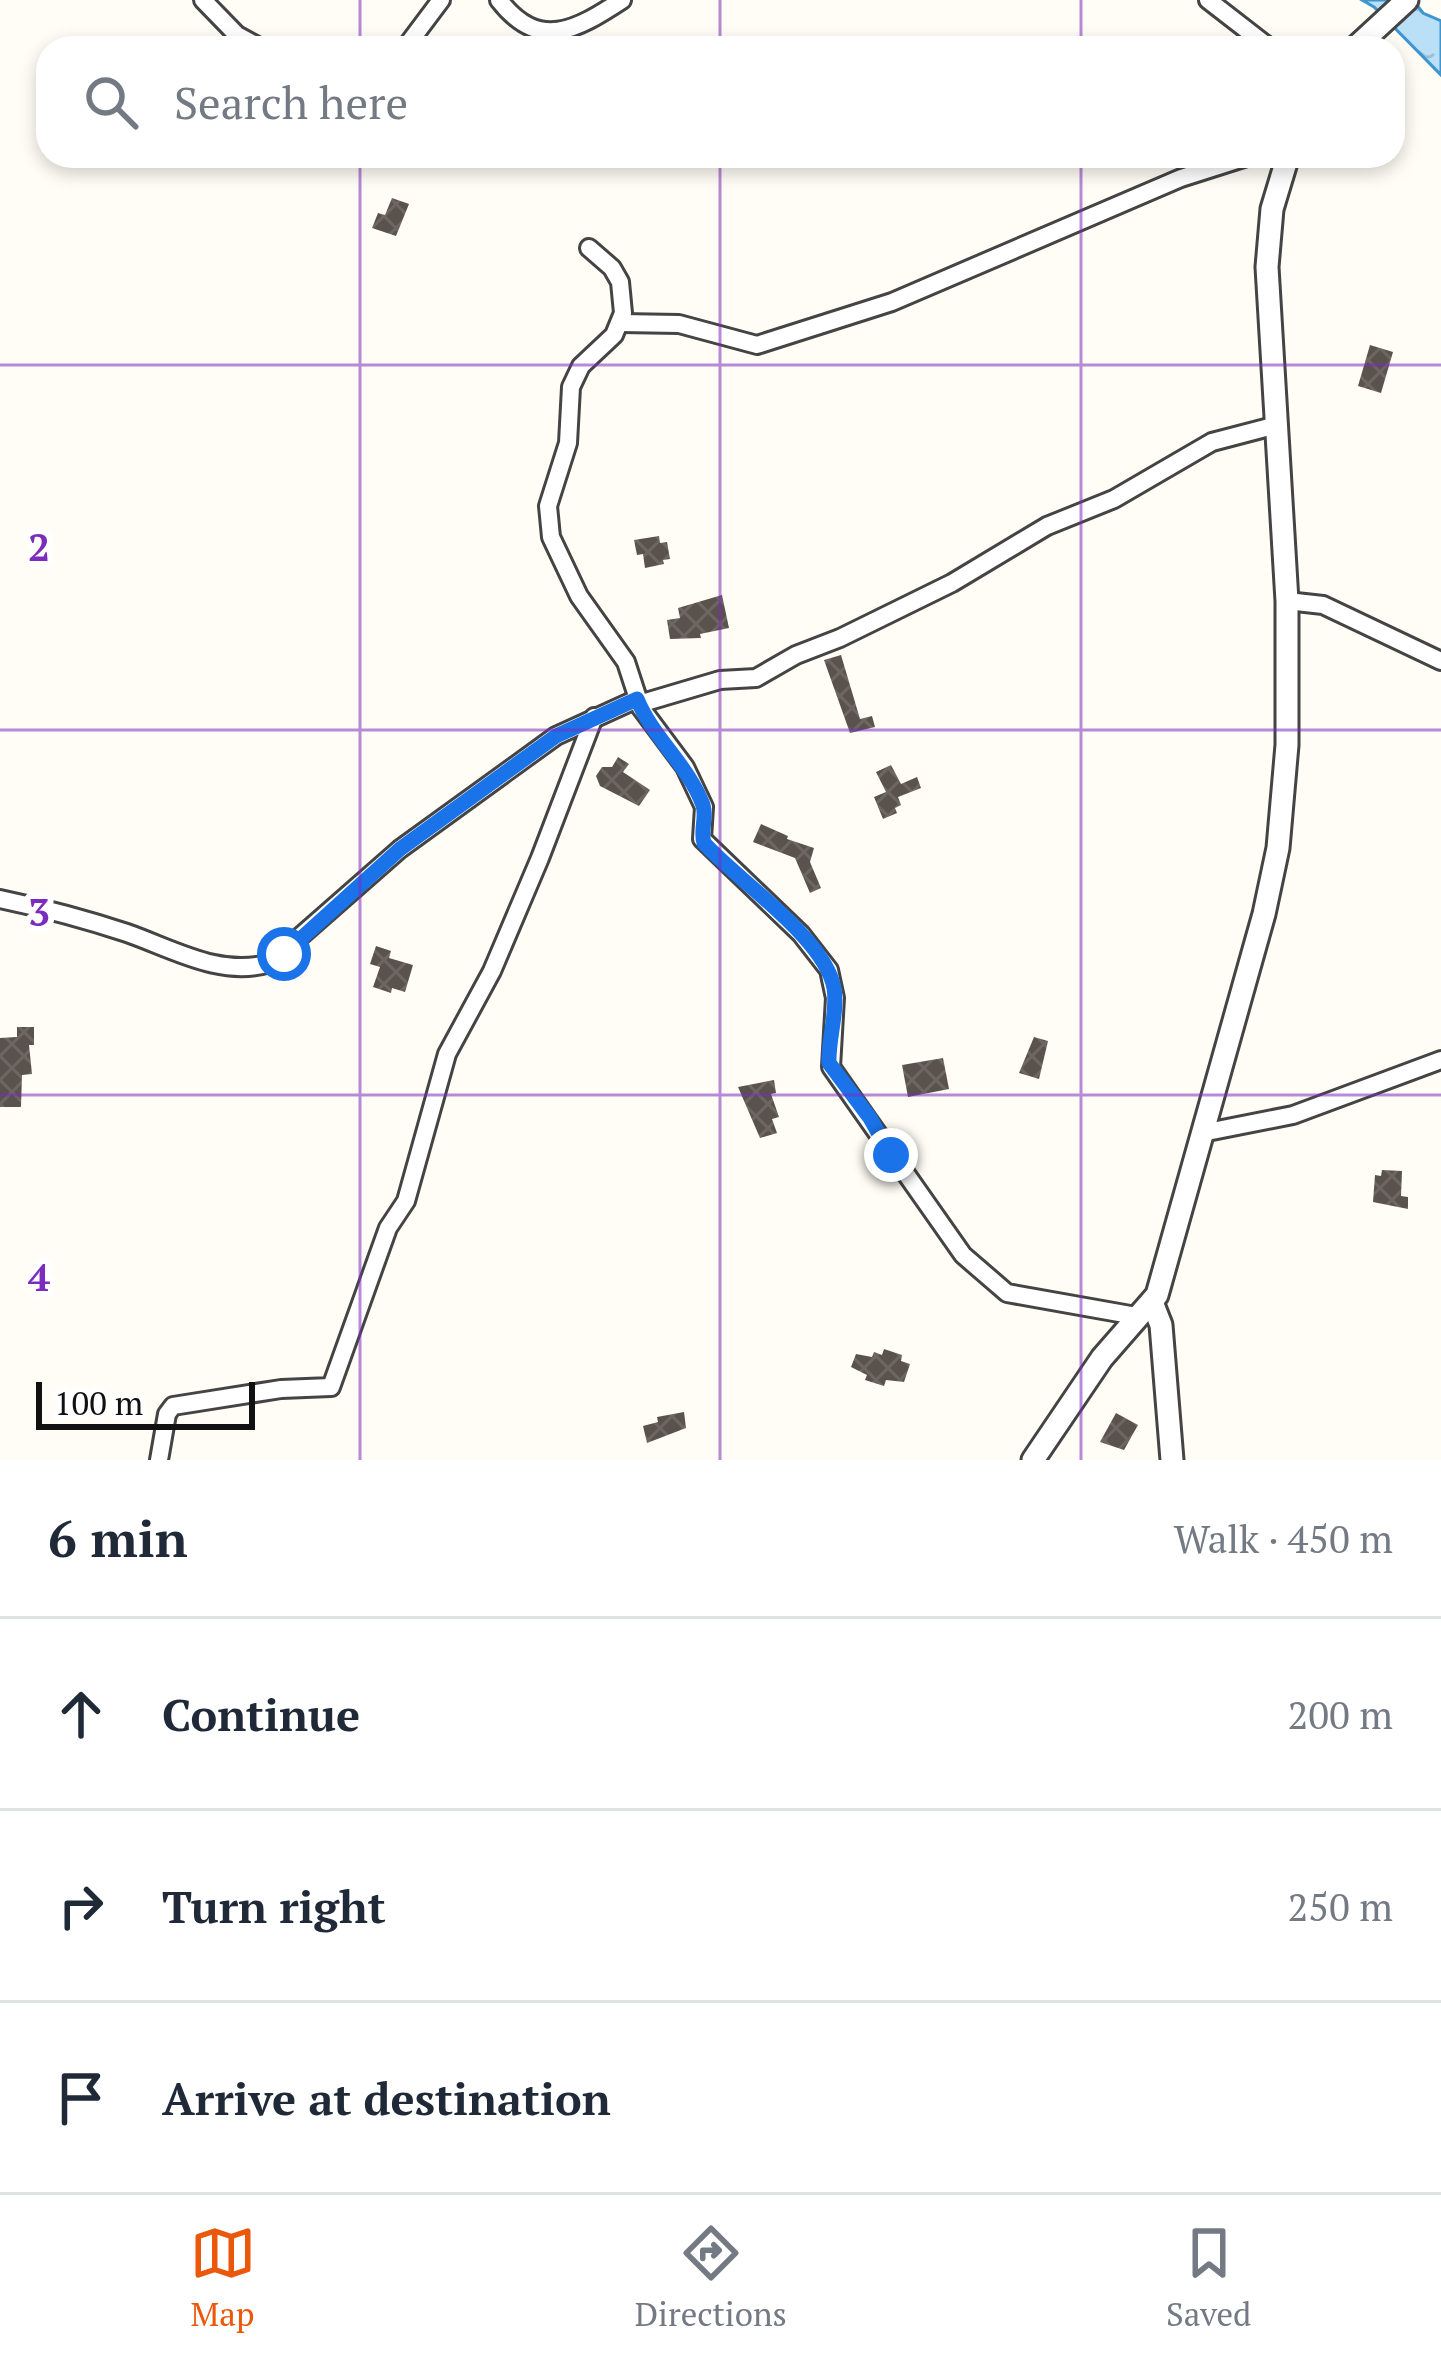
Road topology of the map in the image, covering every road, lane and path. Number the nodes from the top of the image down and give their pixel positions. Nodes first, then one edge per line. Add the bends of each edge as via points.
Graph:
1 (203, 0) edge
2 (441, 0) edge
3 (499, 0) edge
4 (622, 0) edge
5 (1208, 0) edge
6 (1408, 0) edge
7 (240, 36) edge
8 (414, 36) edge
9 (1254, 36) edge
10 (1367, 36) edge
11 (1212, 168) edge
12 (1284, 168) edge
13 (589, 248) dead end
14 (621, 323) junction
15 (1276, 425) junction
16 (1287, 601) junction
17 (1441, 662) edge
18 (638, 701) junction
19 (594, 717) junction
20 (0, 899) edge
21 (1441, 1060) edge
22 (1202, 1133) junction
23 (1144, 1309) junction
24 (159, 1460) edge
25 (1033, 1460) edge
26 (1172, 1460) edge

1 - 7 street
2 - 8 street
3 - 4 street via 522,25 561,31
5 - 9 street
6 - 10 street
11 - 14 street via 892,302 757,345 679,324
12 - 15 street via 1268,245
13 - 14 street via 620,282
14 - 18 street via 575,374 568,443 548,506 554,545 626,662
15 - 16 street
15 - 18 street via 1212,442 756,678
16 - 17 street via 1323,605
16 - 22 street via 1278,848
18 - 19 street
18 - 23 street via 704,807 704,843 829,970 831,1067 963,1255 1007,1294
19 - 20 street via 400,849 270,963 216,965
19 - 24 street via 492,971 447,1054 406,1201 388,1228 331,1387 173,1406
21 - 22 street via 1293,1114
22 - 23 street via 1162,1283
23 - 25 street
23 - 26 street via 1161,1325

